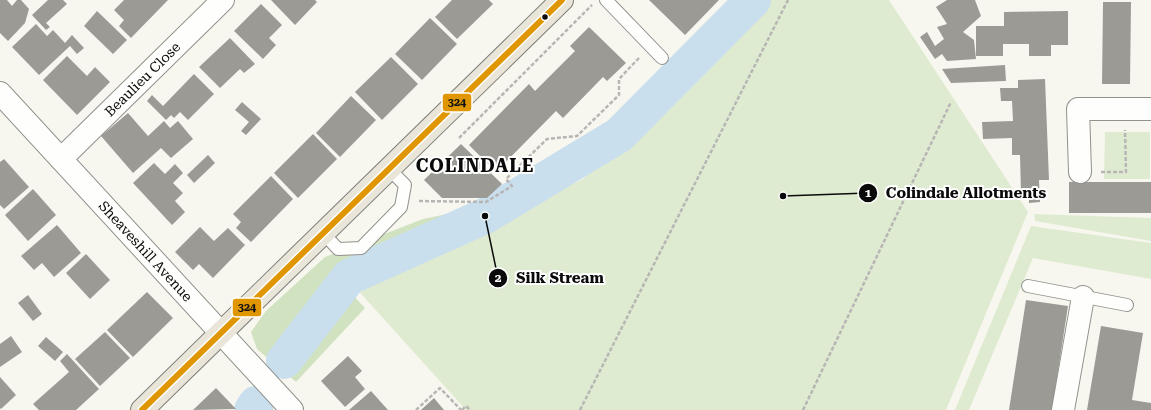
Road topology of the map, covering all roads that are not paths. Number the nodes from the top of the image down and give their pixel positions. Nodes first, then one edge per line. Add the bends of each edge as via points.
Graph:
1 (223, 0) edge
2 (562, 0) edge
3 (606, 0) edge
4 (662, 58) dead end
5 (0, 93) edge
6 (1151, 110) edge
7 (61, 159) junction
8 (389, 169) junction
9 (1080, 172) road end
10 (324, 234) junction
11 (1028, 286) dead end
12 (1083, 297) junction
13 (1127, 305) dead end
14 (222, 332) junction
15 (142, 410) edge
16 (292, 410) edge
17 (1063, 410) edge

1 - 7 street, Beaulieu Close
2 - 8 main road
3 - 4 lane
5 - 7 street, Sheaveshill Avenue
6 - 9 street via 1078,109
7 - 14 street, Sheaveshill Avenue
8 - 10 main road
8 - 10 lane via 405,185 402,207 361,248 338,249
10 - 14 main road
11 - 12 lane
12 - 13 lane
12 - 17 street
14 - 15 main road
14 - 16 street, Sheaveshill Avenue

